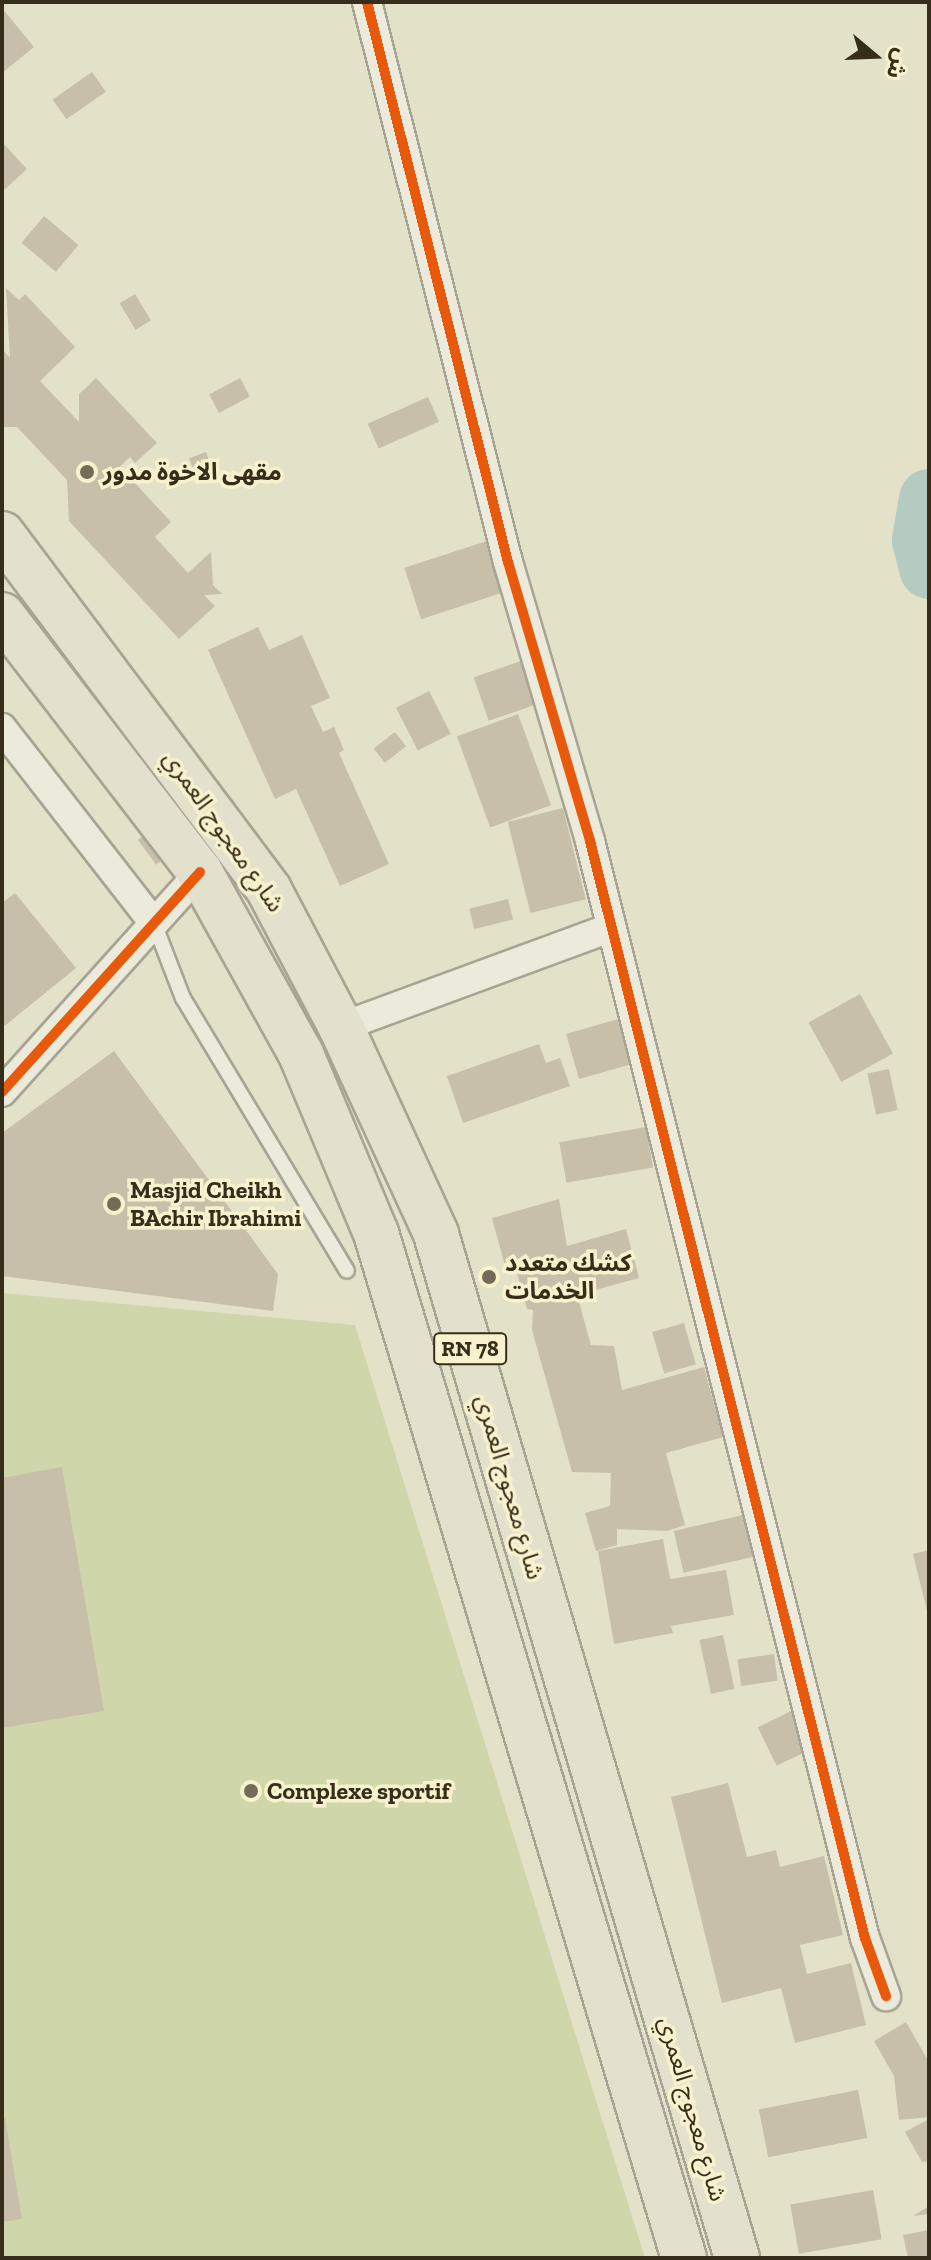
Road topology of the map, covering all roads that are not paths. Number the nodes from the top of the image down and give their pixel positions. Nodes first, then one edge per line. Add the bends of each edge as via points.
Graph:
1 (367, 2) edge
2 (2, 534) edge
3 (2, 615) edge
4 (2, 728) edge
5 (200, 872) junction
6 (154, 923) junction
7 (610, 928) junction
8 (341, 1027) junction
9 (2, 1092) edge
10 (347, 1271) dead end
11 (886, 1996) dead end
12 (684, 2258) edge
13 (737, 2258) edge

1 - 7 street via 508,562 590,841
2 - 8 main road, شارع معجوج العمري / RN 78 via 269,890
3 - 5 main road, شارع معجوج العمري / RN 78
4 - 6 street
5 - 6 street
5 - 12 main road, شارع معجوج العمري / RN 78 via 301,1054 376,1233
6 - 9 street
6 - 10 lane via 183,998
7 - 8 street
7 - 11 street via 814,1719 865,1938
8 - 13 main road, شارع معجوج العمري / RN 78 via 436,1234

